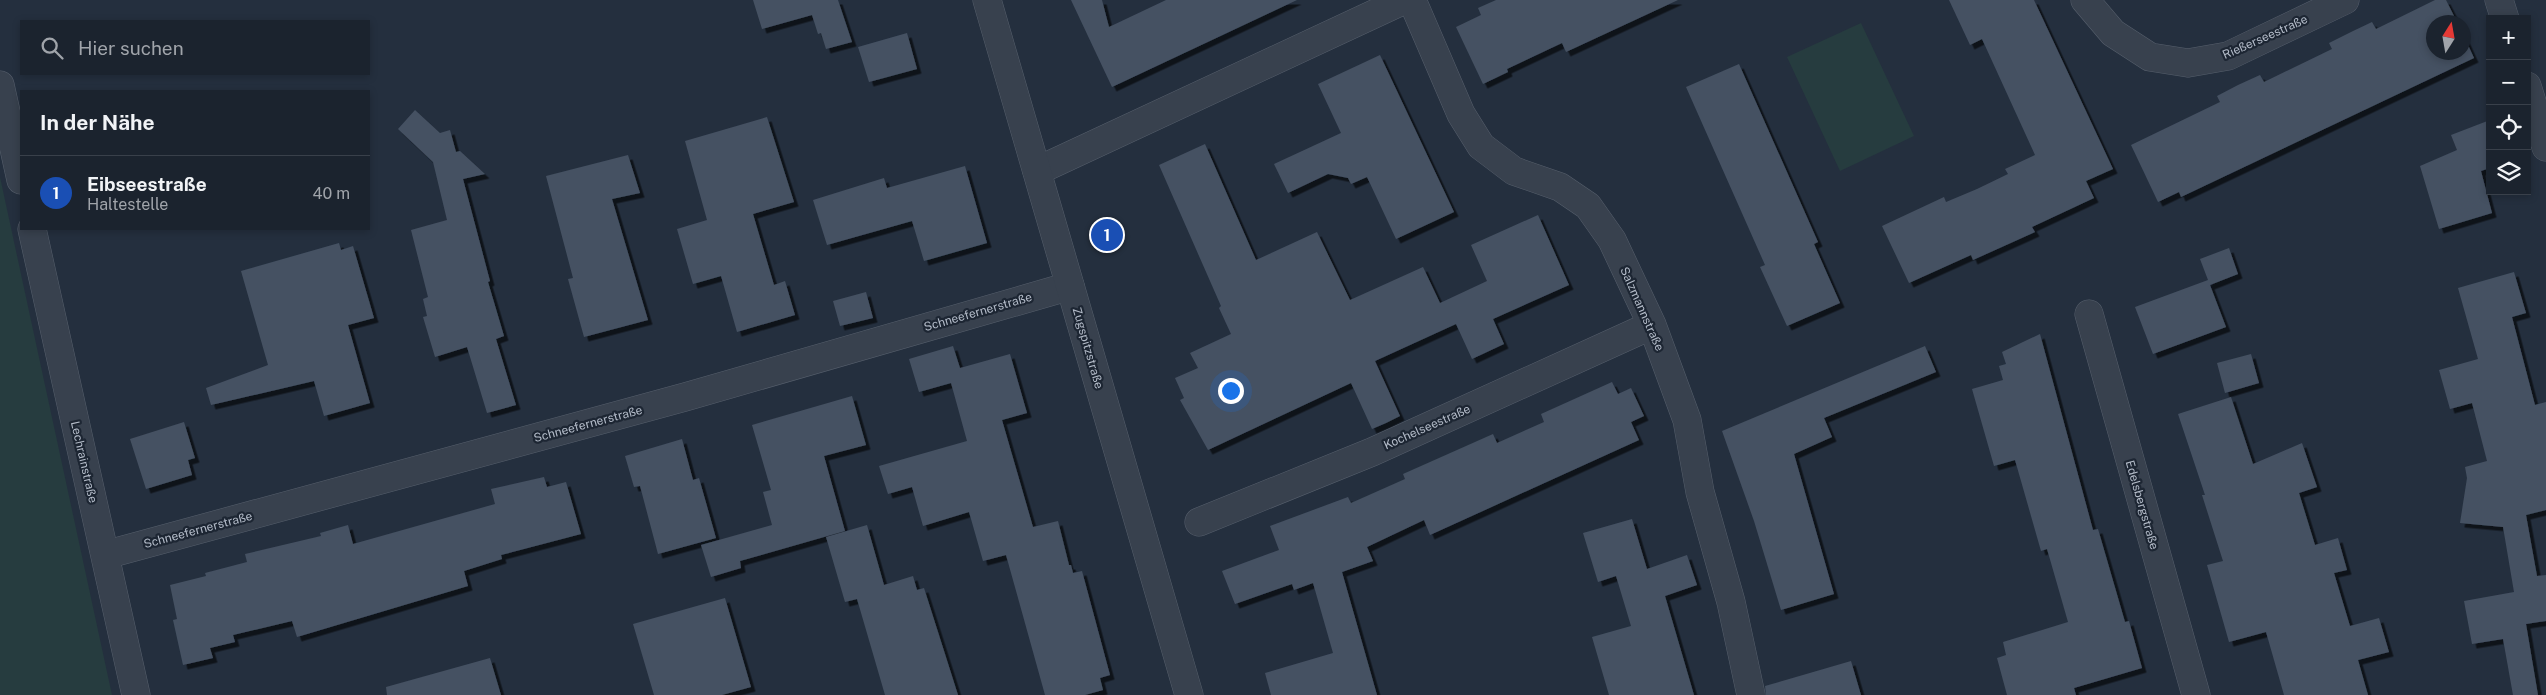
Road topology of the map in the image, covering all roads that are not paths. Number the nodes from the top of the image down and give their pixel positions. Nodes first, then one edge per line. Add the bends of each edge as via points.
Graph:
1 (987, 0) edge
2 (1404, 0) edge
3 (1412, 0) edge
4 (2085, 0) edge
5 (2345, 0) edge
6 (2499, 0) edge
7 (2504, 15) edge
8 (0, 85) edge
9 (2531, 99) edge
10 (2546, 147) edge
11 (1037, 171) junction
12 (20, 175) edge
13 (32, 230) edge
14 (1070, 286) junction
15 (2089, 314) dead end
16 (1652, 325) junction
17 (1199, 522) dead end
18 (105, 555) junction
19 (136, 695) edge
20 (1189, 695) edge
21 (1751, 695) edge
22 (2196, 695) edge

1 - 11 street, Zugspitzstraße
2 - 11 street
3 - 16 street, Salzmannstraße via 1461,114 1481,146 1514,171 1560,187 1588,206 1612,240
4 - 5 street, Rießerseestraße via 2113,33 2150,57 2188,64 2228,56
6 - 7 street
8 - 12 street
9 - 10 street
11 - 14 street, Zugspitzstraße
13 - 18 street, Lechrainstraße
14 - 18 street, Schneefernerstraße via 676,400
14 - 20 street, Zugspitzstraße
15 - 22 street, Edelsbergstraße
16 - 17 street, Kochelseestraße via 1372,452
16 - 21 street, Salzmannstraße via 1687,420 1700,492 1731,602
18 - 19 street, Lechrainstraße

